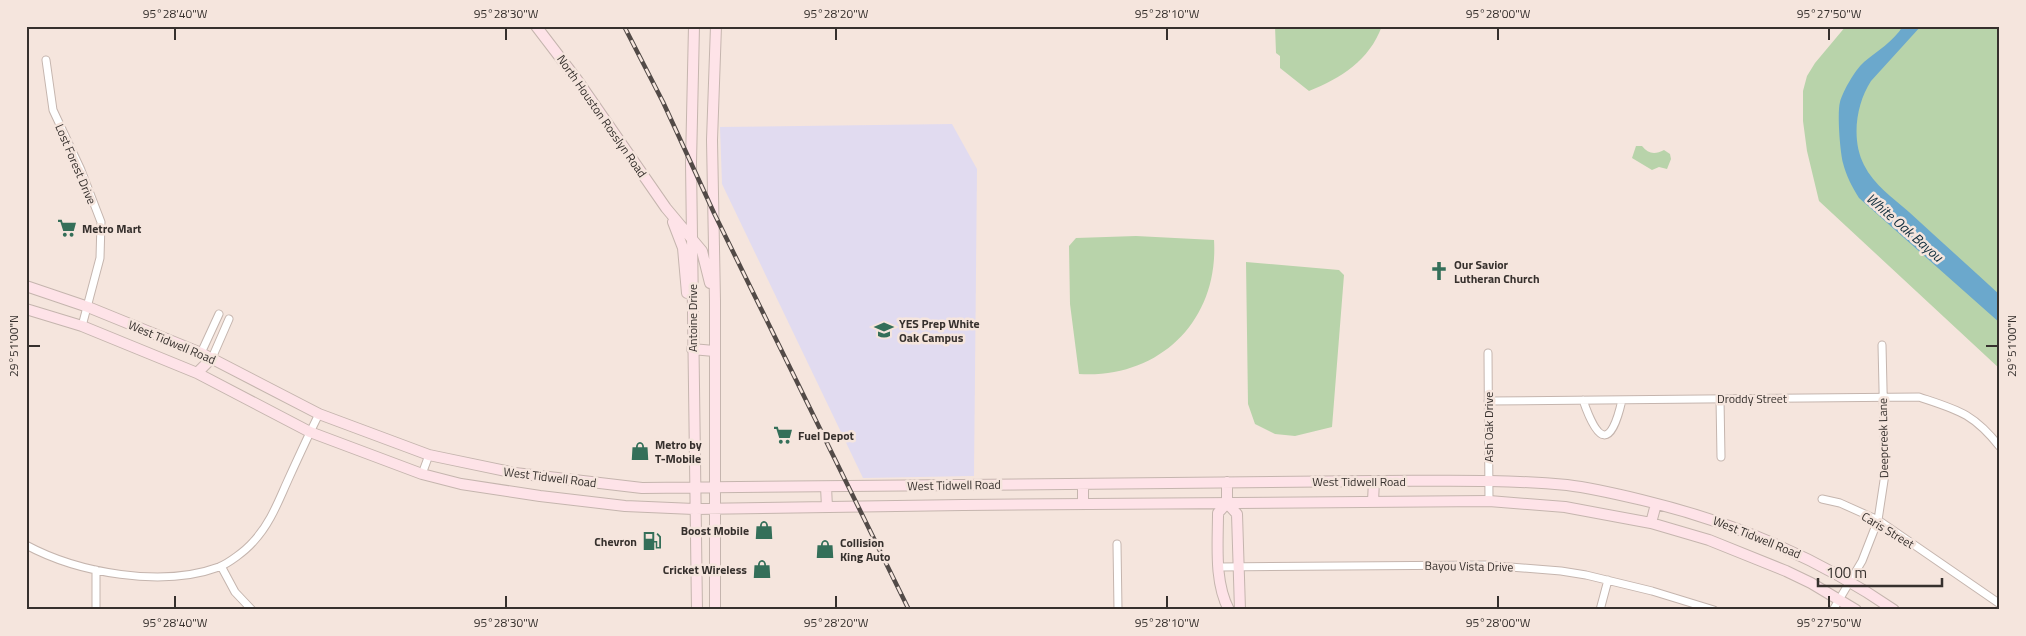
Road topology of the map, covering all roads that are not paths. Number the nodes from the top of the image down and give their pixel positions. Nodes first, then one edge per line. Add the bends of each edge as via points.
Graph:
1 (536, 26) edge
2 (694, 26) edge
3 (716, 26) edge
4 (46, 60) dead end
5 (692, 204) junction
6 (668, 210) junction
7 (692, 239) junction
8 (26, 286) edge
9 (715, 301) junction
10 (88, 307) junction
11 (26, 309) edge
12 (219, 314) dead end
13 (229, 319) dead end
14 (692, 319) junction
15 (82, 326) junction
16 (1882, 345) dead end
17 (692, 349) junction
18 (714, 351) junction
19 (201, 353) junction
20 (1488, 353) dead end
21 (212, 358) junction
22 (196, 373) junction
23 (1882, 398) junction
24 (1720, 399) junction
25 (1583, 400) junction
26 (1622, 400) junction
27 (1488, 401) junction
28 (319, 414) junction
29 (310, 432) junction
30 (2000, 447) edge
31 (429, 455) junction
32 (1721, 457) dead end
33 (422, 474) junction
34 (1374, 481) junction
35 (1488, 481) junction
36 (1227, 482) junction
37 (1082, 484) junction
38 (963, 485) junction
39 (826, 487) junction
40 (695, 488) junction
41 (715, 488) junction
42 (1822, 499) dead end
43 (1373, 501) junction
44 (1489, 501) junction
45 (1227, 503) junction
46 (963, 504) junction
47 (1083, 504) junction
48 (1656, 504) junction
49 (827, 507) junction
50 (694, 509) junction
51 (714, 509) junction
52 (1878, 520) junction
53 (1651, 523) junction
54 (26, 544) edge
55 (1117, 544) dead end
56 (221, 566) junction
57 (1219, 567) junction
58 (1238, 567) junction
59 (96, 570) junction
60 (1608, 580) junction
61 (1850, 581) junction
62 (1839, 600) junction
63 (2000, 604) edge
64 (1712, 609) edge
65 (96, 610) edge
66 (252, 610) edge
67 (697, 610) edge
68 (715, 610) edge
69 (1118, 610) edge
70 (1229, 610) edge
71 (1240, 610) edge
72 (1600, 610) edge
73 (1833, 610) edge
74 (1856, 610) edge
75 (1894, 610) edge

1 - 6 main road, North Houston Rosslyn Road
2 - 5 main road, Antoine Drive
3 - 9 main road, Antoine Drive via 712,140
4 - 10 street, Lost Forest Drive via 53,110 102,222 100,258
5 - 6 main road via 687,215 679,218
5 - 7 main road, Antoine Drive
6 - 7 main road, North Houston Rosslyn Road
6 - 14 main road, North Houston Rosslyn Road via 683,248
7 - 9 main road, North Houston Rosslyn Road via 702,251
7 - 14 main road, Antoine Drive
8 - 10 main road, West Tidwell Road
9 - 18 main road, Antoine Drive
10 - 15 street, Lost Forest Drive
10 - 19 main road, West Tidwell Road
11 - 15 main road, West Tidwell Road
12 - 19 street
13 - 21 street
14 - 17 main road, Antoine Drive
15 - 22 main road, West Tidwell Road
16 - 23 street, Deepcreek Lane
17 - 18 main road
17 - 40 main road, Antoine Drive
18 - 41 main road, Antoine Drive
19 - 21 main road, West Tidwell Road
19 - 22 main road
20 - 27 street, Ash Oak Drive
21 - 22 main road
21 - 28 main road, West Tidwell Road
22 - 29 main road, West Tidwell Road
23 - 24 street, Droddy Street
23 - 30 street, Droddy Street via 1919,397 1955,408 1977,421
23 - 52 street, Deepcreek Lane via 1885,474
24 - 26 street, Droddy Street
24 - 32 street
25 - 26 street, Droddy Street
25 - 26 street via 1594,428 1605,435 1614,428
25 - 27 street, Droddy Street
27 - 35 street, Ash Oak Drive
28 - 29 street
28 - 31 main road, West Tidwell Road
29 - 33 main road, West Tidwell Road
29 - 56 street via 274,515 252,543
31 - 33 street
31 - 40 main road, West Tidwell Road via 515,473 642,488
33 - 50 main road, West Tidwell Road via 461,484 540,496 634,507
34 - 35 main road, West Tidwell Road
34 - 36 main road, West Tidwell Road
34 - 43 main road
35 - 44 street, Ash Oak Drive
35 - 48 main road, West Tidwell Road via 1569,486
36 - 37 main road, West Tidwell Road
36 - 45 main road
37 - 38 main road, West Tidwell Road
37 - 47 main road
38 - 39 main road, West Tidwell Road
38 - 46 main road
39 - 41 main road, West Tidwell Road
39 - 49 main road
40 - 41 main road, West Tidwell Road
40 - 50 main road, Antoine Drive
41 - 51 main road, Antoine Drive
42 - 52 street, Caris Street
43 - 44 main road, West Tidwell Road
43 - 45 main road, West Tidwell Road
44 - 53 main road, West Tidwell Road via 1565,507
45 - 47 main road, West Tidwell Road
45 - 57 main road via 1218,513
45 - 58 main road via 1236,514
46 - 47 main road, West Tidwell Road
46 - 49 main road, West Tidwell Road
48 - 53 main road
48 - 61 main road, West Tidwell Road via 1718,520 1811,559
49 - 51 main road, West Tidwell Road
50 - 51 main road, West Tidwell Road
50 - 67 main road, Antoine Drive
51 - 68 main road, Antoine Drive
52 - 61 street, Deepcreek Lane via 1862,561
52 - 63 street, Caris Street
53 - 62 main road, West Tidwell Road via 1709,540 1786,571
54 - 59 street via 46,555
55 - 69 street
56 - 59 street via 186,574 150,577
56 - 66 street via 234,592
57 - 58 street, Bayou Vista Drive
57 - 70 main road
58 - 60 street, Bayou Vista Drive via 1485,566 1561,570
58 - 71 main road
59 - 65 street
60 - 64 street, Bayou Vista Drive
60 - 72 street
61 - 62 street, Deepcreek Lane
61 - 75 main road, West Tidwell Road
62 - 73 street, Deepcreek Lane
62 - 74 main road, West Tidwell Road

